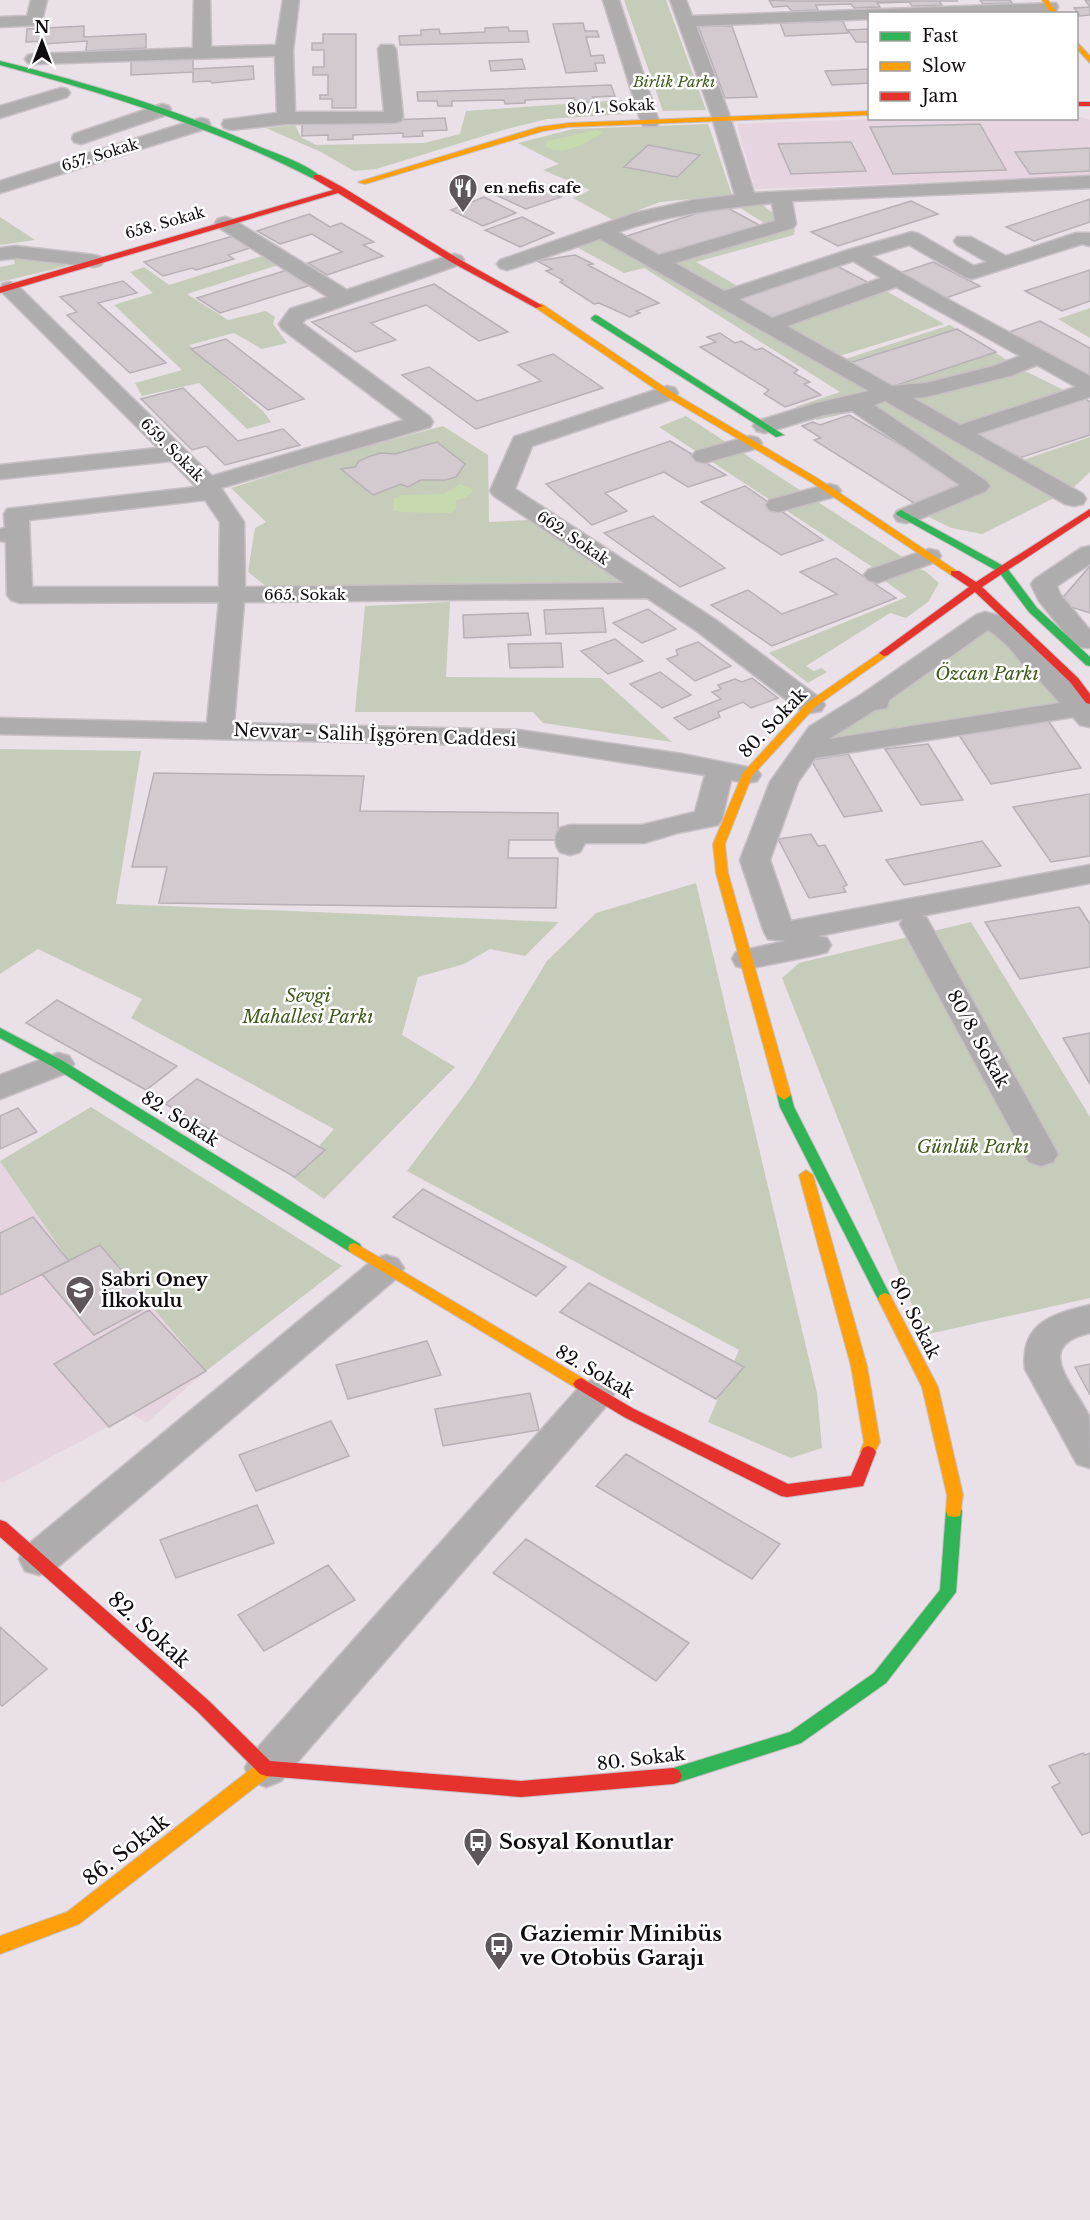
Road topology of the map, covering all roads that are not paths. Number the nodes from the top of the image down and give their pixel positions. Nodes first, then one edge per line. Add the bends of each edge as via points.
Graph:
1 (39, 0) edge
2 (202, 0) edge
3 (291, 0) edge
4 (611, 0) edge
5 (678, 0) edge
6 (1050, 7) edge
7 (923, 12) edge
8 (868, 14) edge
9 (686, 21) junction
10 (0, 22) edge
11 (1078, 44) edge
12 (387, 49) dead end
13 (0, 50) edge
14 (284, 50) junction
15 (202, 53) junction
16 (34, 59) junction
17 (1090, 61) edge
18 (0, 63) edge
19 (61, 93) dead end
20 (162, 110) junction
21 (0, 112) edge
22 (868, 113) edge
23 (286, 118) junction
24 (722, 120) junction
25 (650, 122) junction
26 (201, 124) junction
27 (231, 124) junction
28 (273, 140) dead end
29 (65, 144) dead end
30 (1090, 182) edge
31 (0, 187) edge
32 (341, 190) junction
33 (381, 193) dead end
34 (782, 196) junction
35 (746, 200) junction
36 (225, 223) junction
37 (601, 231) junction
38 (1090, 240) edge
39 (964, 241) dead end
40 (0, 255) edge
41 (852, 255) junction
42 (454, 260) junction
43 (94, 261) junction
44 (657, 262) junction
45 (1004, 263) junction
46 (507, 265) dead end
47 (893, 281) junction
48 (5, 289) edge
49 (723, 298) junction
50 (346, 299) junction
51 (578, 308) dead end
52 (771, 325) junction
53 (1034, 359) junction
54 (1090, 388) edge
55 (667, 393) junction
56 (885, 393) junction
57 (856, 403) junction
58 (957, 433) junction
59 (758, 435) junction
60 (793, 444) dead end
61 (176, 453) junction
62 (704, 456) dead end
63 (0, 472) edge
64 (209, 488) junction
65 (829, 490) junction
66 (778, 505) dead end
67 (1082, 505) edge
68 (854, 507) junction
69 (897, 511) joint
70 (803, 521) dead end
71 (9, 534) edge
72 (1090, 553) edge
73 (929, 555) junction
74 (1003, 570) junction
75 (877, 574) dead end
76 (976, 587) junction
77 (651, 590) junction
78 (232, 595) junction
79 (1090, 640) edge
80 (1090, 663) edge
81 (811, 705) junction
82 (1087, 710) edge
83 (0, 726) edge
84 (220, 730) junction
85 (806, 751) junction
86 (733, 772) junction
87 (570, 846) dead end
88 (1090, 874) edge
89 (1090, 895) edge
90 (915, 924) junction
91 (747, 959) junction
92 (0, 1032) edge
93 (58, 1064) junction
94 (0, 1088) edge
95 (787, 1107) junction
96 (1041, 1154) dead end
97 (386, 1268) junction
98 (1090, 1319) edge
99 (595, 1394) junction
100 (1090, 1453) edge
101 (0, 1527) edge
102 (39, 1559) junction
103 (266, 1768) junction
104 (0, 1945) edge

1 - 10 street via 35,21
2 - 15 street
3 - 14 street
4 - 25 street
5 - 9 street
6 - 7 street
8 - 9 street
9 - 24 street
11 - 17 street
12 - 23 street via 394,117
13 - 16 street
14 - 15 street
14 - 23 street
15 - 16 street
16 - 27 street
18 - 20 street
19 - 21 street
20 - 26 street
20 - 29 street
22 - 24 street, 80/1. Sokak
23 - 27 street
24 - 25 street, 80/1. Sokak
24 - 35 street
25 - 33 street, 80/1. Sokak via 542,129 357,179
26 - 31 street, 657. Sokak
26 - 32 street via 281,158
27 - 28 street
30 - 34 street
32 - 36 street, 658. Sokak
32 - 42 street
34 - 35 street
34 - 44 street via 786,224
35 - 37 street via 668,210
36 - 43 street, 658. Sokak
36 - 50 street
37 - 44 street
37 - 46 street
38 - 45 street via 1083,237
39 - 45 street
40 - 43 street via 16,252
41 - 45 street via 912,238 972,273
41 - 47 street
41 - 49 street
41 - 54 street
42 - 50 street
42 - 55 street via 548,311
43 - 48 street, 658. Sokak
44 - 49 street
47 - 52 street
47 - 53 street
48 - 61 street, 659. Sokak
49 - 52 street
50 - 64 street via 298,314 290,324 422,422
51 - 59 street
52 - 56 street
53 - 54 street
53 - 56 street via 926,390
54 - 58 street
55 - 59 street
55 - 77 street, 662. Sokak via 522,442 502,491
56 - 57 street
56 - 58 street
57 - 59 street via 821,409
57 - 69 street via 978,486
58 - 67 street
59 - 60 street
59 - 62 street
59 - 65 street
61 - 63 street
61 - 64 street, 659. Sokak
64 - 71 street via 16,514
64 - 78 street, 659. Sokak via 232,522
65 - 66 street
65 - 68 street
67 - 74 street, 80. Sokak
68 - 70 street
68 - 73 street
69 - 74 street
71 - 78 street, 665. Sokak via 20,595
72 - 79 street via 1044,584 1048,596 1085,641
73 - 75 street
73 - 76 street
74 - 76 street, 80. Sokak
74 - 80 street via 1033,610
76 - 81 street, 80. Sokak
76 - 82 street via 1074,680
77 - 78 street, 665. Sokak
77 - 81 street, 662. Sokak via 707,626
78 - 84 street, 659. Sokak
81 - 86 street, 80. Sokak
82 - 85 street
82 - 85 street via 1002,628 985,620 874,701 819,733
83 - 84 street, Nevvar - Salih İşgören Caddesi
84 - 86 street, Nevvar - Salih İşgören Caddesi via 519,738
85 - 88 street via 784,782 755,860 779,932
86 - 87 street via 708,819 644,834 570,834
86 - 91 street, 80. Sokak via 719,844 722,873
89 - 90 street
90 - 91 street
90 - 96 street, 80/8. Sokak
91 - 95 street, 80. Sokak
92 - 93 street, 82. Sokak
93 - 94 street
93 - 97 street, 82. Sokak
95 - 99 street, 82. Sokak via 859,1366 872,1442 857,1482 787,1491
95 - 103 street, 80. Sokak via 930,1387 955,1496 948,1592 880,1678 795,1738 679,1776 521,1789
97 - 99 street, 82. Sokak
97 - 102 street
98 - 100 street via 1055,1330 1043,1346 1041,1357 1043,1369
99 - 103 street
101 - 102 street, 82. Sokak
102 - 103 street, 82. Sokak
103 - 104 street, 86. Sokak via 73,1918

